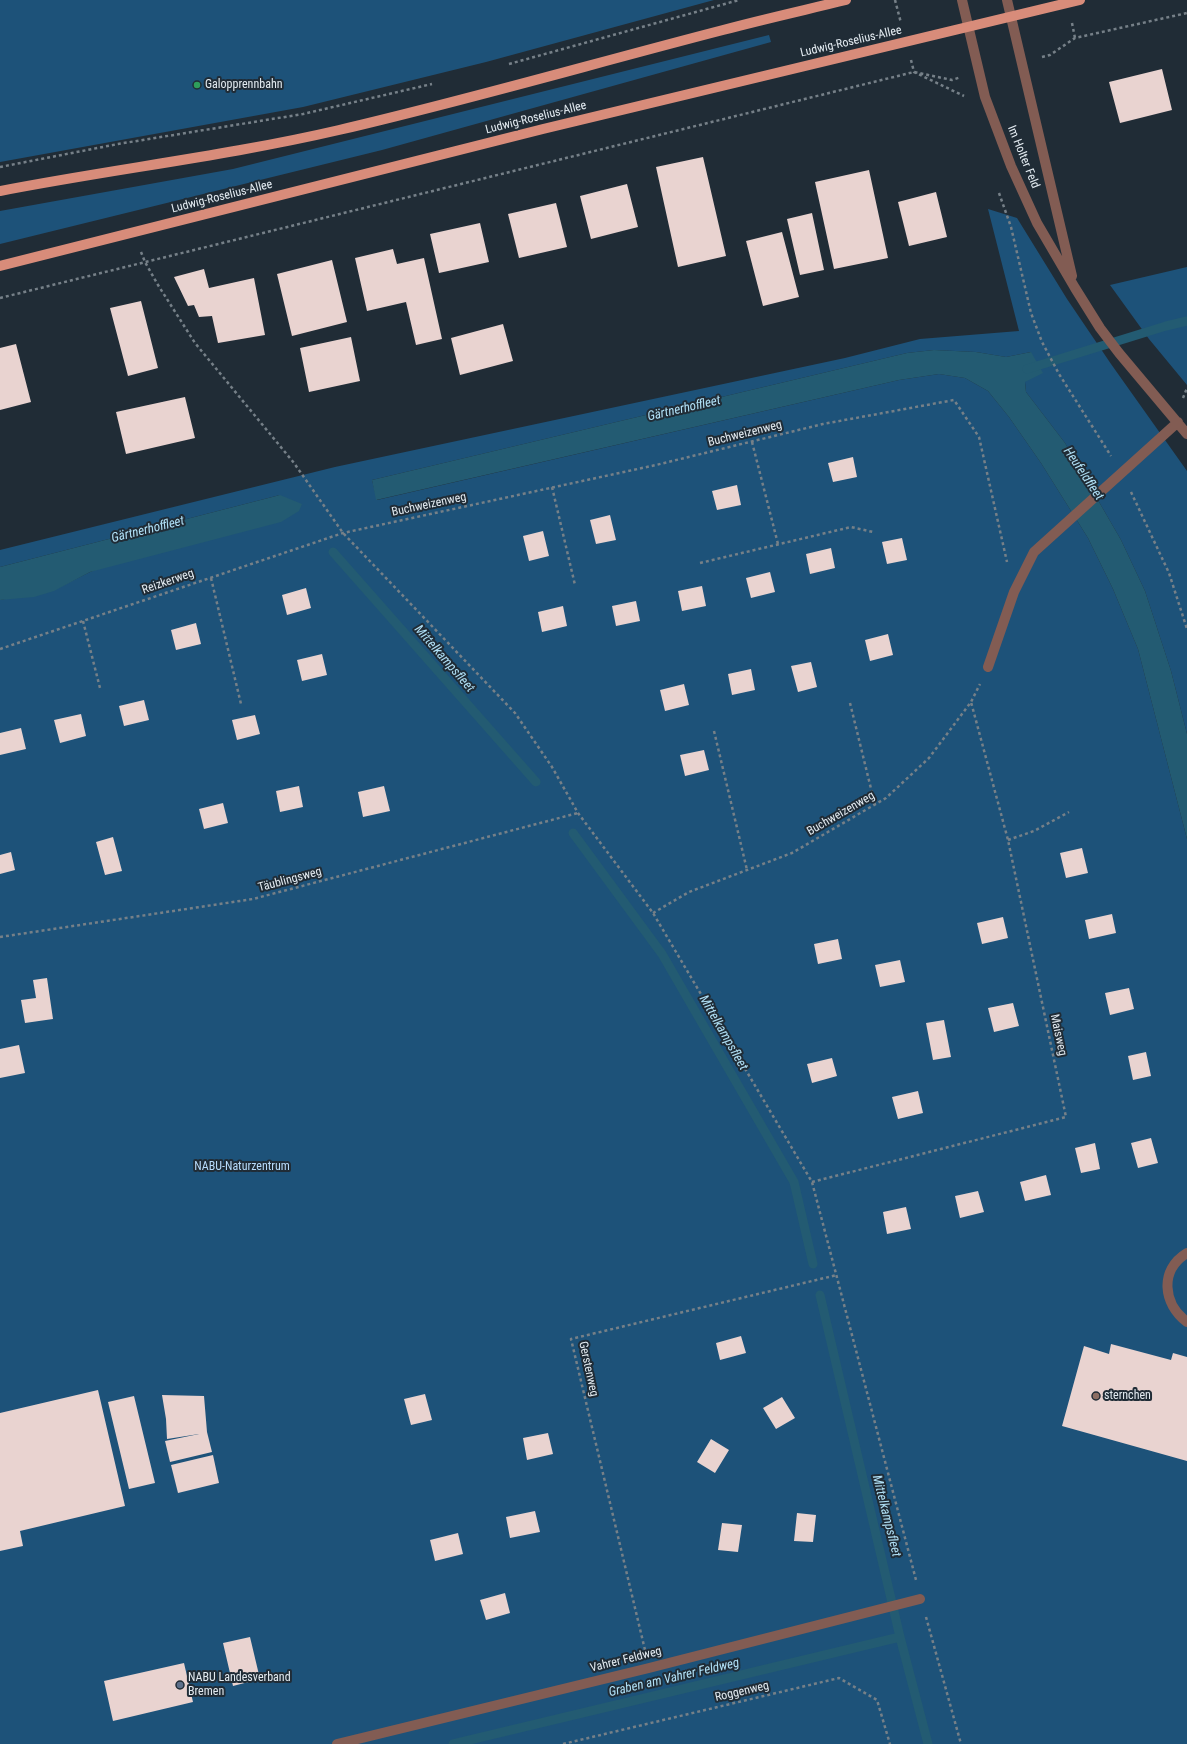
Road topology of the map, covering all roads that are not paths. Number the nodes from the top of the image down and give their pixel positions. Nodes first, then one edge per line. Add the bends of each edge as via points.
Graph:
1 (846, 0) edge
2 (962, 0) edge
3 (1007, 0) edge
4 (1080, 0) edge
5 (1011, 16) junction
6 (968, 27) junction
7 (0, 191) edge
8 (0, 266) edge
9 (1075, 288) junction
10 (1178, 422) junction
11 (1187, 434) edge
12 (988, 667) road end
13 (1187, 1253) edge
14 (1187, 1322) edge
15 (920, 1599) road end
16 (337, 1744) edge

1 - 7 main road via 467,99 337,130 207,156
2 - 6 street, Im Holter Feld
3 - 5 street, Im Holter Feld
4 - 5 main road, Ludwig-Roselius-Allee
5 - 6 main road, Ludwig-Roselius-Allee
5 - 9 street, Im Holter Feld
6 - 8 main road, Ludwig-Roselius-Allee via 543,129
6 - 9 street, Im Holter Feld via 985,97 1011,166 1037,223
9 - 10 street, Im Holter Feld via 1119,353
10 - 11 street, Im Holter Feld
10 - 12 street via 1034,552 1014,592
13 - 14 street via 1173,1265 1167,1291 1170,1304
15 - 16 street, Vahrer Feldweg

